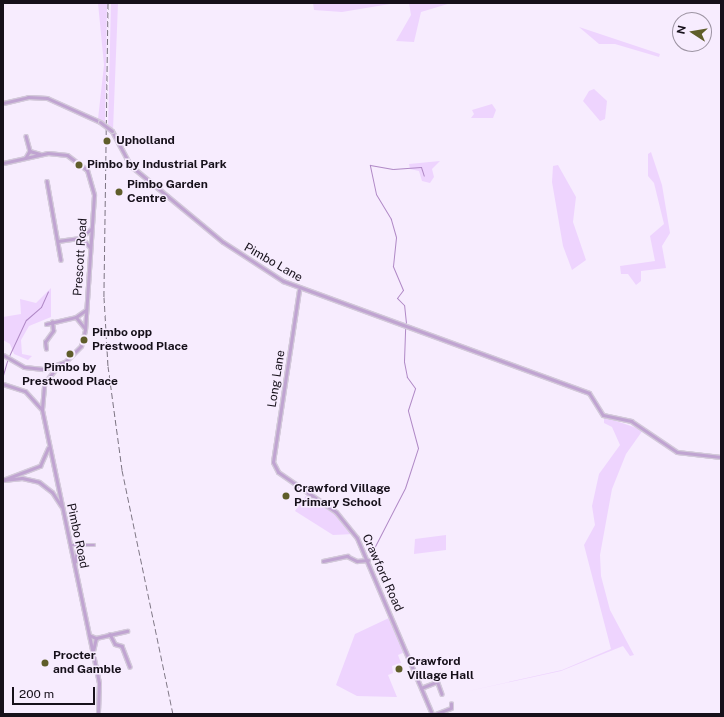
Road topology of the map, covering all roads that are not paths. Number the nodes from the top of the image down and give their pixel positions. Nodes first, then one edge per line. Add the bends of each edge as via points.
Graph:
1 (3, 103) edge
2 (26, 136) dead end
3 (30, 151) junction
4 (42, 155) junction
5 (26, 158) junction
6 (3, 163) edge
7 (47, 181) dead end
8 (92, 224) junction
9 (80, 238) junction
10 (58, 241) junction
11 (90, 254) junction
12 (61, 260) dead end
13 (299, 290) junction
14 (87, 309) junction
15 (76, 318) junction
16 (52, 322) junction
17 (46, 324) dead end
18 (85, 330) junction
19 (46, 349) dead end
20 (4, 356) edge
21 (57, 367) junction
22 (3, 384) edge
23 (42, 410) junction
24 (49, 445) junction
25 (721, 458) edge
26 (276, 470) joint
27 (3, 480) edge
28 (63, 510) junction
29 (70, 545) junction
30 (94, 545) dead end
31 (78, 547) junction
32 (368, 560) junction
33 (323, 561) dead end
34 (74, 566) junction
35 (127, 631) dead end
36 (110, 634) junction
37 (89, 635) junction
38 (96, 638) junction
39 (93, 654) junction
40 (130, 667) dead end
41 (435, 675) dead end
42 (437, 682) junction
43 (421, 688) junction
44 (442, 694) dead end
45 (451, 704) dead end
46 (98, 714) edge
47 (432, 714) edge
48 (436, 714) edge

1 - 13 street, Pimbo Lane, bridge via 21,98 47,98 100,122 112,132 131,166 226,245
2 - 3 street
3 - 4 street
3 - 5 street
4 - 5 street, Prescott Road
4 - 8 street, Prescott Road via 67,155 87,170 94,190
5 - 6 street, Prescott Road
7 - 10 street
8 - 9 street via 88,233
8 - 11 street, Prescott Road
9 - 10 street
9 - 11 street via 87,240
10 - 12 street
11 - 14 street, Prescott Road
13 - 25 street, Pimbo Lane via 589,393 603,415 626,419 644,428 677,452
13 - 26 street, Long Lane via 273,462
14 - 15 street
14 - 18 street, Prescott Road
15 - 16 street
15 - 18 street
16 - 17 street
16 - 19 street via 53,331 44,342
18 - 21 street, Prescott Road via 76,354
20 - 21 street via 27,368
21 - 23 street via 44,384
22 - 23 street via 25,391
23 - 24 street, Pimbo Road
24 - 27 street via 40,466
24 - 28 street, Pimbo Road
26 - 32 street, Crawford Road via 336,512 357,538
27 - 28 street via 22,478 39,482 52,492
28 - 29 street, Pimbo Road
29 - 31 street
29 - 34 street, Pimbo Road
30 - 31 street
31 - 34 street
32 - 33 street via 357,561 347,556
32 - 43 street, Crawford Road
34 - 37 street, Pimbo Road
35 - 36 street
36 - 38 street
36 - 40 street via 115,644 122,646
37 - 38 street
37 - 39 street, Pimbo Road
38 - 39 street
39 - 46 street, Pimbo Road via 100,690
41 - 42 street
42 - 43 street
42 - 44 street
43 - 47 street, Crawford Road
45 - 48 street via 451,708

